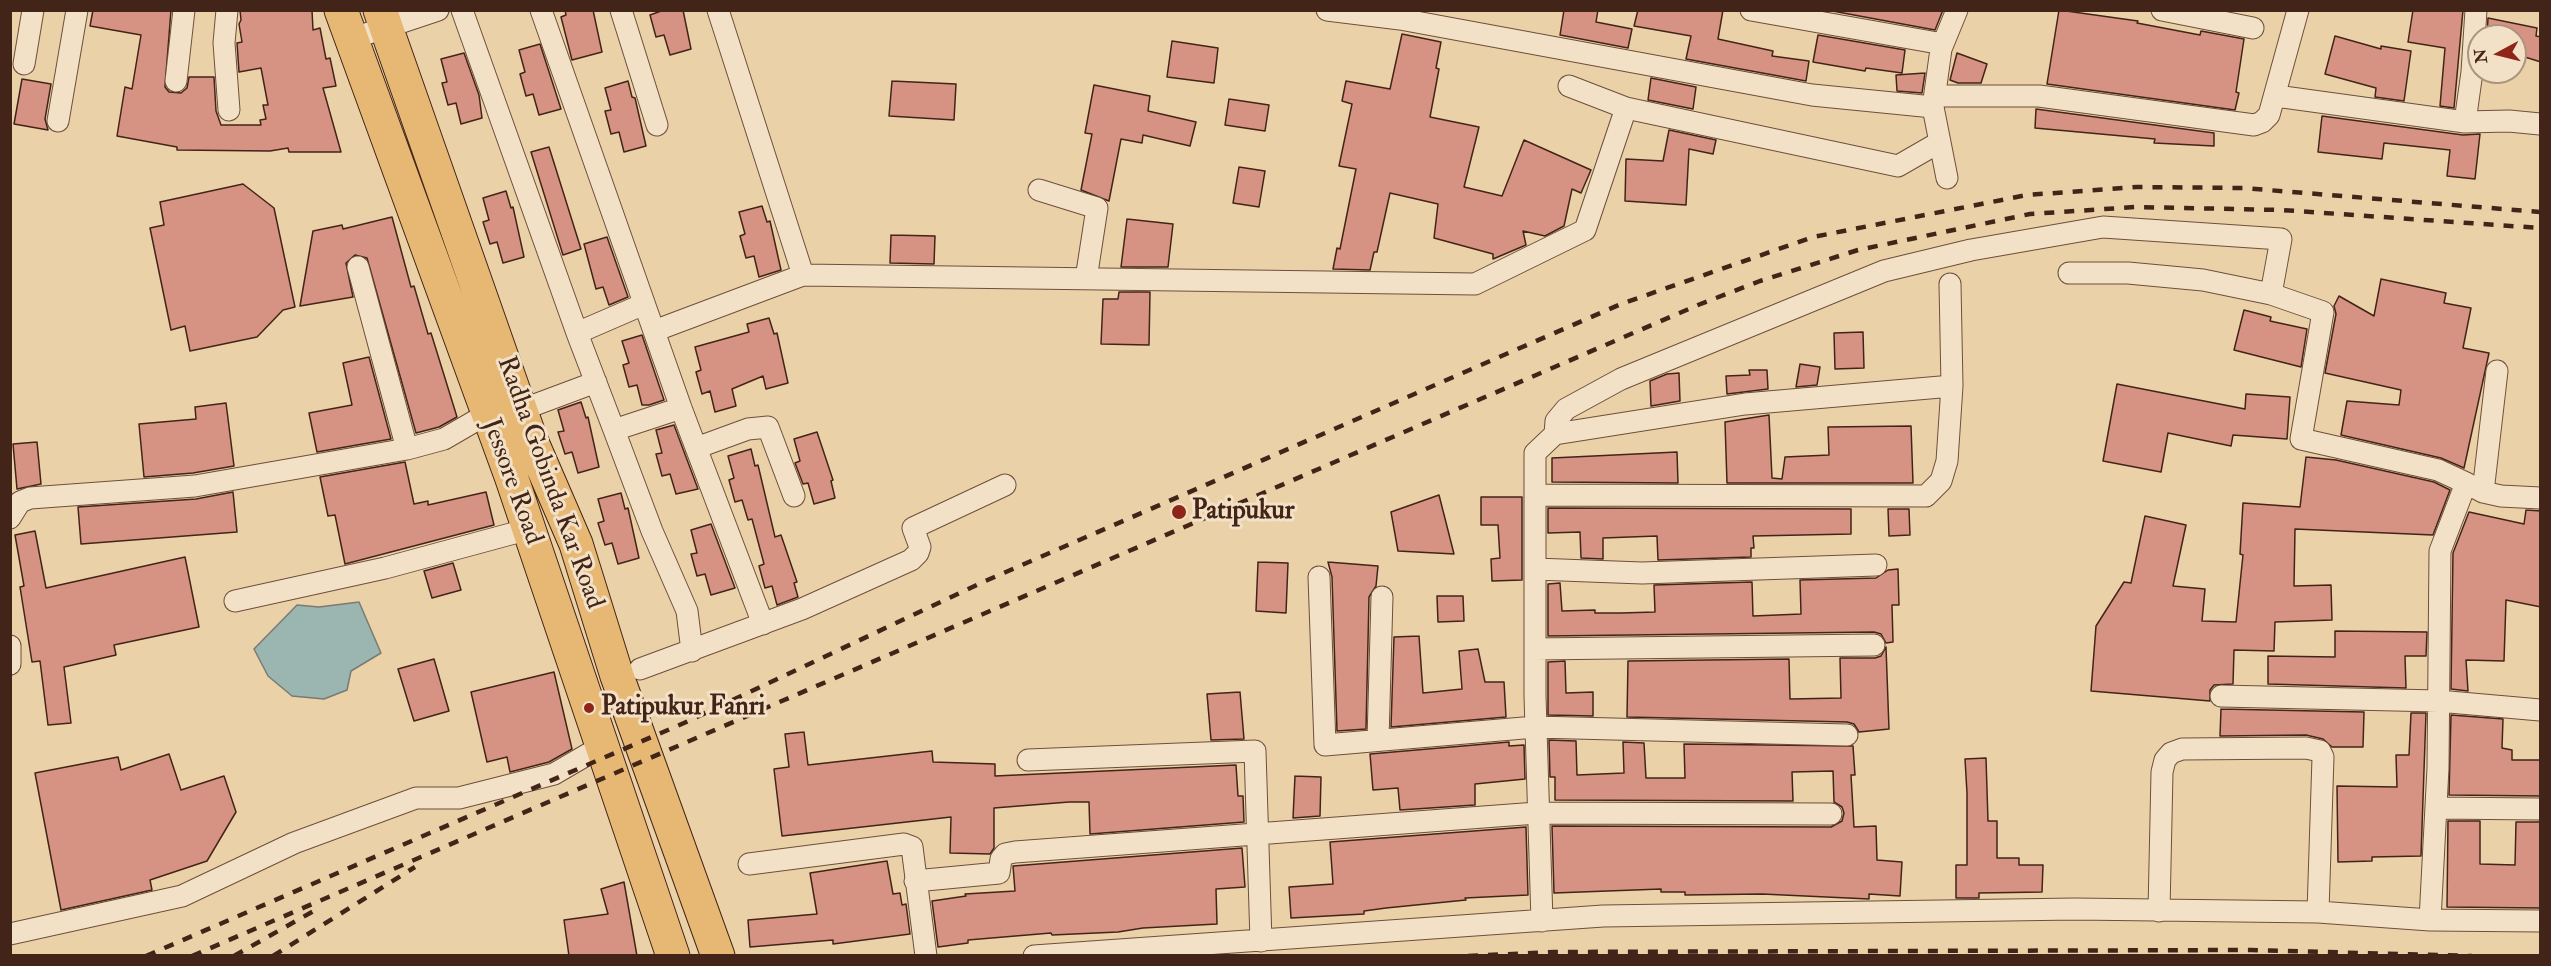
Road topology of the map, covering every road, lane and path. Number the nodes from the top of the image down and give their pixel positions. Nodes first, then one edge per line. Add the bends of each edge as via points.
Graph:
1 (33, 10) edge
2 (77, 10) edge
3 (184, 10) edge
4 (227, 10) edge
5 (462, 10) edge
6 (541, 10) edge
7 (621, 10) edge
8 (718, 10) edge
9 (1327, 10) edge
10 (1751, 10) edge
11 (1957, 10) edge
12 (2162, 10) edge
13 (2298, 10) edge
14 (2476, 10) edge
15 (425, 12) edge
16 (383, 19) edge
17 (346, 25) edge
18 (2253, 28) dead end
19 (1943, 44) junction
20 (24, 64) dead end
21 (176, 81) dead end
22 (1569, 86) dead end
23 (2276, 96) junction
24 (1934, 101) junction
25 (1626, 108) junction
26 (229, 110) dead end
27 (58, 121) dead end
28 (2465, 122) junction
29 (2541, 124) edge
30 (657, 125) dead end
31 (1938, 143) junction
32 (1947, 178) dead end
33 (1039, 190) dead end
34 (358, 267) dead end
35 (2069, 273) dead end
36 (803, 275) junction
37 (1086, 279) junction
38 (1950, 284) dead end
39 (2271, 294) junction
40 (644, 304) junction
41 (654, 331) junction
42 (578, 333) junction
43 (2497, 371) dead end
44 (596, 382) junction
45 (1952, 386) junction
46 (681, 408) junction
47 (487, 414) junction
48 (525, 423) junction
49 (614, 430) junction
50 (1555, 434) junction
51 (500, 447) junction
52 (696, 448) junction
53 (407, 449) junction
54 (1005, 485) dead end
55 (2474, 487) junction
56 (1535, 495) junction
57 (794, 496) dead end
58 (2541, 498) edge
59 (10, 519) edge
60 (529, 529) junction
61 (1876, 565) dead end
62 (1535, 569) junction
63 (1319, 577) dead end
64 (1382, 597) dead end
65 (236, 601) dead end
66 (763, 624) junction
67 (1874, 645) dead end
68 (10, 646) edge
69 (1535, 649) junction
70 (692, 651) junction
71 (10, 664) edge
72 (640, 669) dead end
73 (2221, 696) dead end
74 (2438, 701) junction
75 (2541, 710) edge
76 (1535, 728) junction
77 (1847, 735) dead end
78 (1378, 740) junction
79 (602, 746) junction
80 (1028, 760) dead end
81 (2436, 808) junction
82 (2541, 809) edge
83 (1537, 813) junction
84 (1831, 814) dead end
85 (1257, 834) junction
86 (749, 864) dead end
87 (915, 881) junction
88 (2159, 910) junction
89 (2318, 912) junction
90 (2430, 920) junction
91 (1542, 921) junction
92 (2541, 921) edge
93 (10, 934) edge
94 (1261, 941) junction
95 (673, 956) edge
96 (718, 956) edge
97 (926, 956) edge
98 (1034, 956) edge

1 - 20 street
2 - 27 street
3 - 21 street
4 - 26 street via 224,43
5 - 42 street
6 - 40 street
7 - 30 street
8 - 36 street
9 - 24 street via 1400,19 1812,95
10 - 19 street
11 - 19 street
12 - 18 street
13 - 23 street
14 - 28 street
15 - 16 street
16 - 17 street
16 - 48 main road, Radha Gobinda Kar Road
17 - 47 main road, Jessore Road
19 - 24 street
22 - 25 street
23 - 24 street via 2269,115 2254,125 2039,96
23 - 28 street
24 - 31 street
25 - 31 street via 1899,166
25 - 37 street via 1585,230 1475,284
28 - 29 street
31 - 32 street
33 - 37 street via 1097,208
34 - 53 street
35 - 39 street via 2128,273 2202,280
36 - 37 street
36 - 41 street
38 - 45 street
39 - 50 street via 2281,239 2103,227 1971,250 1884,271 1621,379 1566,409 1556,421
39 - 55 street via 2323,312 2301,438 2438,470
40 - 41 street
40 - 42 street
41 - 46 street
42 - 44 street
43 - 55 street
44 - 48 street
44 - 49 street
45 - 50 street via 1745,404
45 - 56 street via 1947,461 1941,481 1926,496
46 - 49 street
46 - 52 street
47 - 51 main road, Jessore Road
47 - 53 street via 444,439
48 - 51 main road
48 - 96 main road, Radha Gobinda Kar Road via 576,544 617,676
49 - 70 street via 687,612
50 - 56 street via 1535,453
51 - 60 main road, Jessore Road
52 - 57 street via 748,429 768,427
52 - 66 street
53 - 59 street via 195,486 30,498 20,502
54 - 66 street via 913,528 920,547 911,560
55 - 58 street
55 - 74 street via 2440,551
56 - 62 street
60 - 65 street via 385,568
60 - 79 main road, Jessore Road
61 - 62 street via 1642,573
62 - 69 street
63 - 78 street via 1325,745
64 - 78 street
66 - 70 street
67 - 69 street
68 - 71 street
69 - 76 street
70 - 72 street
73 - 74 street
74 - 75 street
74 - 81 street
76 - 77 street
76 - 78 street
76 - 83 street
79 - 93 street via 554,774 459,798 416,798 294,843 182,896
79 - 95 main road, Jessore Road
80 - 85 street via 1255,751
81 - 82 street
81 - 90 street
83 - 84 street
83 - 85 street
83 - 91 street
85 - 87 street via 1005,854 999,873
85 - 94 street
86 - 87 street via 904,844 912,847
87 - 97 street
88 - 89 street
88 - 89 street via 2162,772 2170,753 2182,749 2306,748 2320,750 2323,757
88 - 91 street via 1603,916
89 - 90 street
90 - 92 street
91 - 94 street
94 - 98 street

